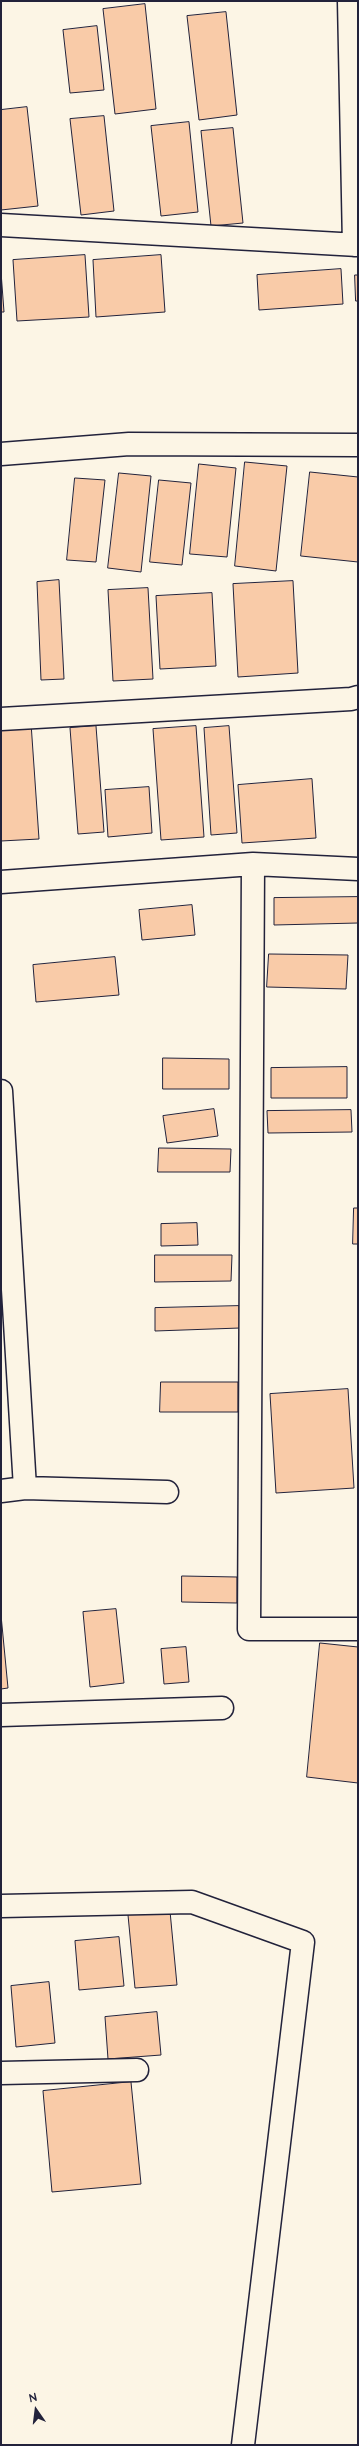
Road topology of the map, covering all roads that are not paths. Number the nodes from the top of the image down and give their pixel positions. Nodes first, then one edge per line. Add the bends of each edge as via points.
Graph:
1 (349, 1) edge
2 (1, 226) edge
3 (356, 245) edge
4 (358, 445) edge
5 (1, 454) edge
6 (358, 697) edge
7 (1, 719) edge
8 (253, 864) junction
9 (358, 869) edge
10 (1, 882) edge
11 (1, 1091) edge
12 (25, 1488) junction
13 (1, 1491) edge
14 (167, 1492) dead end
15 (358, 1629) edge
16 (222, 1708) dead end
17 (1, 1715) edge
18 (1, 1906) edge
19 (137, 2070) dead end
20 (1, 2073) edge
21 (243, 2445) edge

1 - 3 street
2 - 3 street
4 - 5 street via 129,444
6 - 7 street
8 - 9 street
8 - 10 street
8 - 15 street via 249,1629
11 - 12 street
12 - 13 street
12 - 14 street
16 - 17 street
18 - 21 street via 192,1902 303,1942
19 - 20 street

